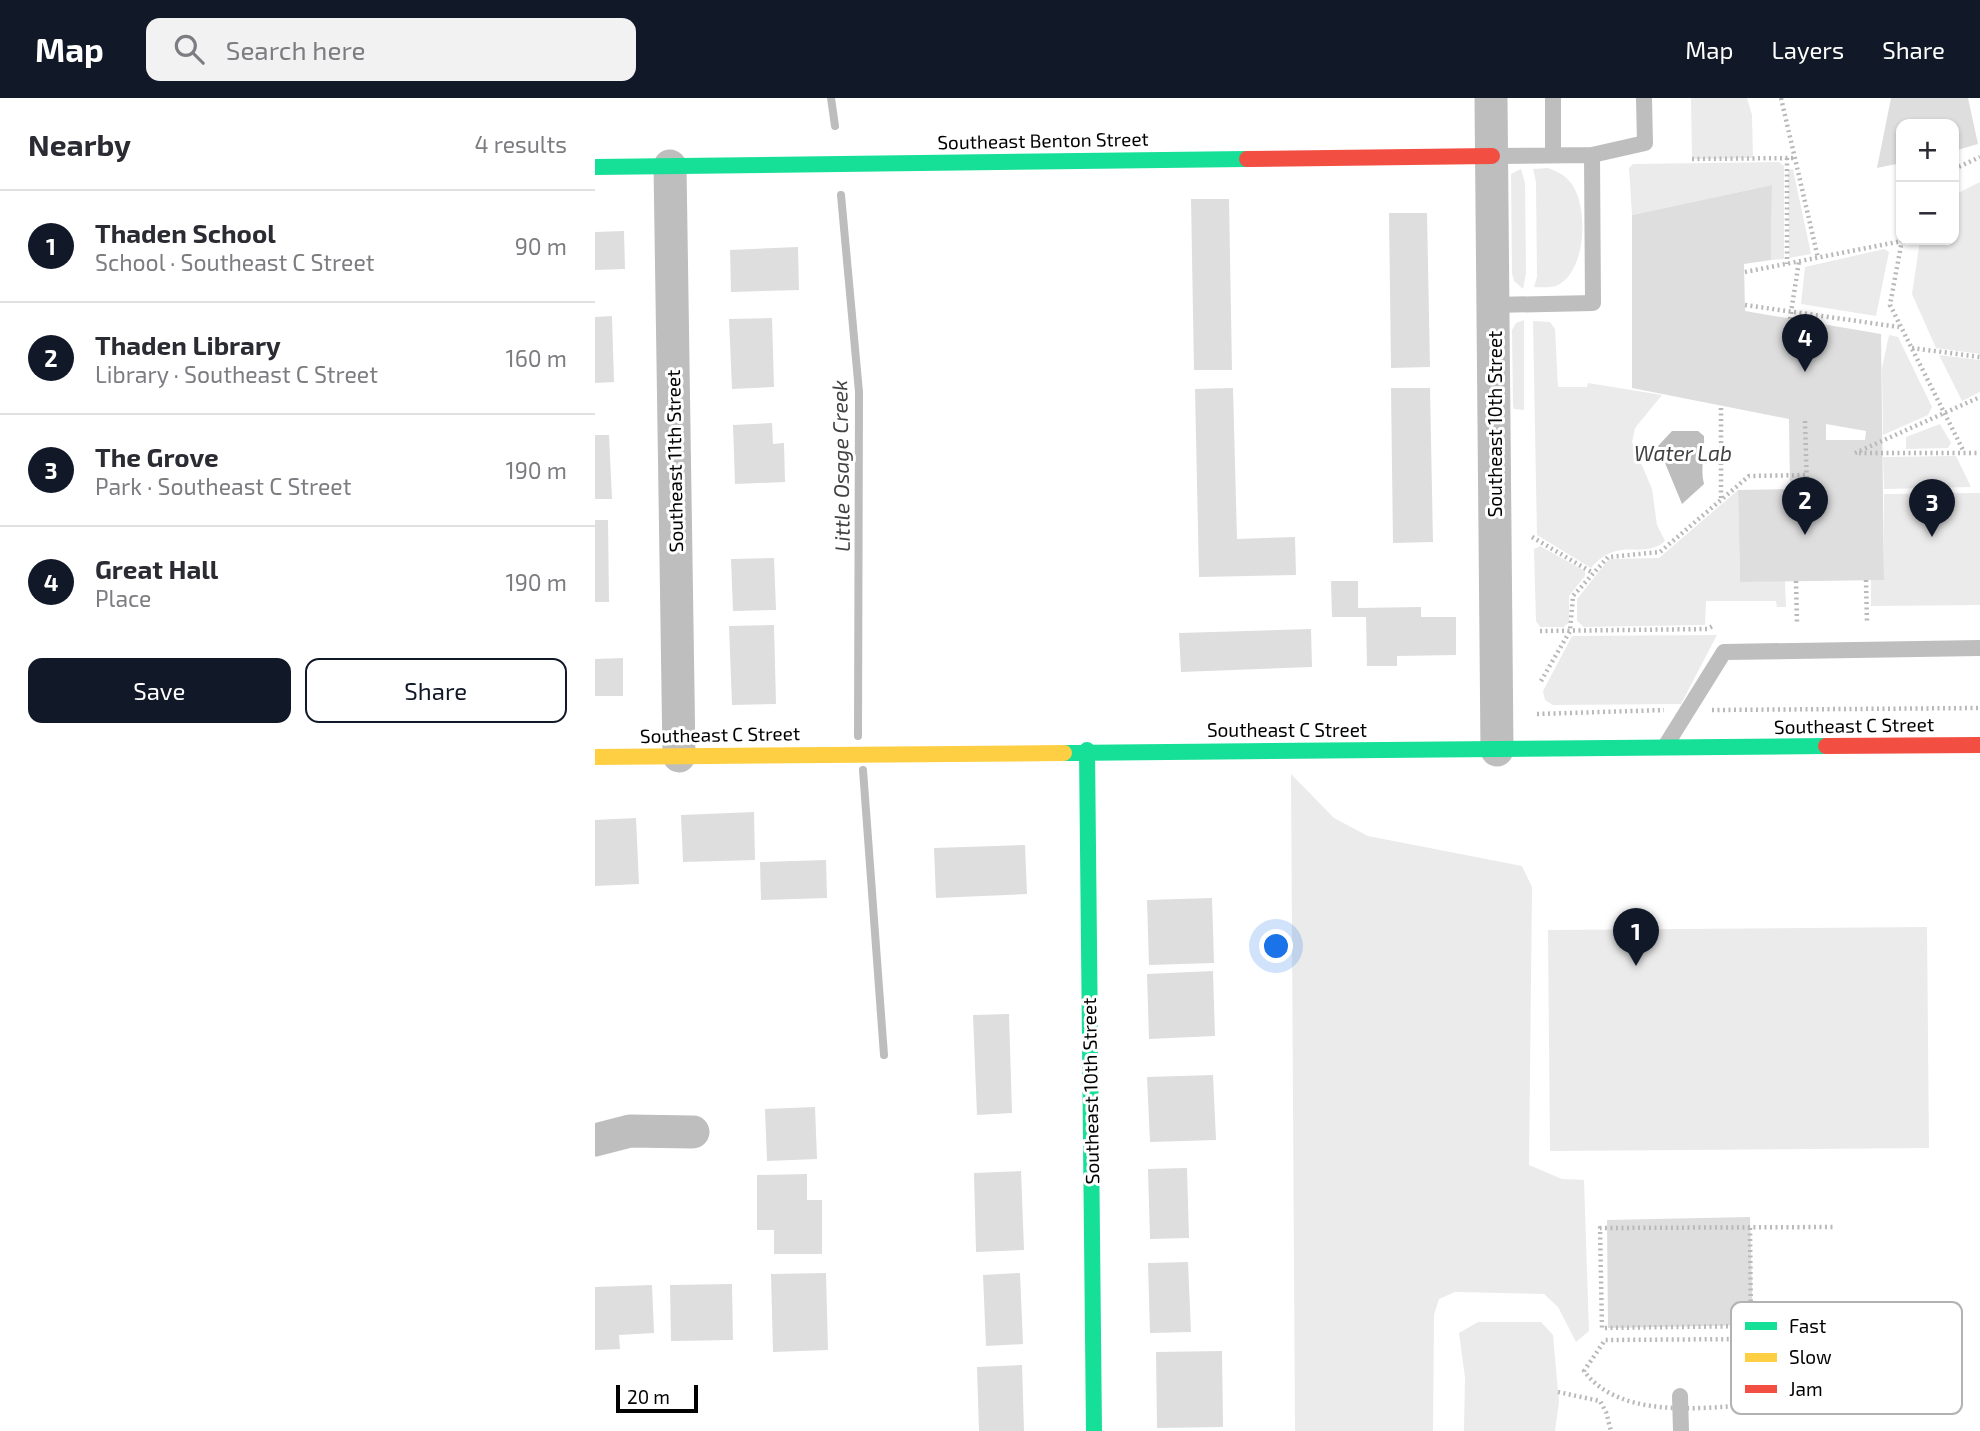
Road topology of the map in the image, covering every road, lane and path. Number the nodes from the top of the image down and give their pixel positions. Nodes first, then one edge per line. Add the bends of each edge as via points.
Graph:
1 (1491, 98) edge
2 (1553, 98) edge
3 (1644, 98) edge
4 (1781, 98) edge
5 (1553, 155) junction
6 (1592, 155) junction
7 (1492, 156) junction
8 (1980, 157) edge
9 (1787, 158) junction
10 (1795, 158) junction
11 (1692, 159) dead end
12 (670, 166) junction
13 (595, 167) edge
14 (1959, 167) edge
15 (1896, 242) edge
16 (1901, 245) edge
17 (1818, 258) junction
18 (1800, 261) junction
19 (1787, 264) junction
20 (1745, 272) dead end
21 (1745, 304) dead end
22 (1493, 305) junction
23 (1791, 312) junction
24 (1790, 319) dead end
25 (1900, 328) junction
26 (1912, 348) junction
27 (1980, 357) edge
28 (1980, 397) edge
29 (1721, 407) dead end
30 (1944, 413) junction
31 (1805, 421) dead end
32 (1964, 452) junction
33 (1980, 453) edge
34 (1806, 475) junction
35 (1807, 489) dead end
36 (1721, 498) junction
37 (1532, 537) dead end
38 (1593, 573) junction
39 (1866, 580) dead end
40 (1796, 581) dead end
41 (1867, 623) dead end
42 (1797, 624) dead end
43 (1715, 625) dead end
44 (1540, 631) dead end
45 (1570, 631) junction
46 (1980, 648) edge
47 (1541, 681) dead end
48 (1980, 708) edge
49 (1674, 710) dead end
50 (1703, 710) dead end
51 (1532, 714) dead end
52 (1980, 745) edge
53 (1664, 748) junction
54 (1497, 750) junction
55 (1087, 751) junction
56 (679, 756) junction
57 (595, 757) edge
58 (693, 1132) dead end
59 (595, 1140) edge
60 (1834, 1227) dead end
61 (1750, 1228) junction
62 (1751, 1302) edge
63 (1731, 1326) edge
64 (1731, 1339) edge
65 (1588, 1364) dead end
66 (1558, 1392) dead end
67 (1680, 1395) dead end
68 (1094, 1431) edge
69 (1611, 1431) edge
70 (1681, 1431) edge

1 - 7 street, Southeast 10th Street
2 - 5 lane
3 - 6 lane via 1644,143
4 - 10 path
5 - 6 lane
5 - 7 lane
6 - 22 lane via 1593,303
7 - 12 street, Southeast Benton Street
7 - 22 street, Southeast 10th Street
8 - 14 path
9 - 10 path
9 - 11 path
9 - 19 path
10 - 17 path
12 - 13 street, Southeast Benton Street
12 - 56 street, Southeast 11th Street
15 - 17 path
16 - 25 path via 1890,305
17 - 18 path
18 - 19 path
18 - 23 path
19 - 20 path
21 - 23 path
22 - 54 street, Southeast 10th Street
23 - 24 path
23 - 25 path
25 - 26 path
26 - 27 path
26 - 30 path
28 - 30 path
29 - 36 path
30 - 32 path
30 - 32 path via 1855,453
31 - 34 path
32 - 33 path
34 - 35 path
34 - 36 path via 1749,476
36 - 38 path via 1660,552 1608,556
37 - 38 path
38 - 45 path via 1573,596
39 - 41 path
40 - 42 path
43 - 45 path via 1707,629
44 - 45 path
45 - 47 path
46 - 53 lane via 1724,652
48 - 50 path
49 - 51 path
52 - 53 street, Southeast C Street
53 - 54 street, Southeast C Street
54 - 55 street, Southeast C Street
55 - 56 street, Southeast C Street
55 - 68 street, Southeast 10th Street
56 - 57 street, Southeast C Street
58 - 59 street via 630,1131
60 - 61 path
61 - 62 path
61 - 63 path via 1600,1228 1602,1328
64 - 65 path via 1605,1340
66 - 69 path via 1600,1401
67 - 70 lane

